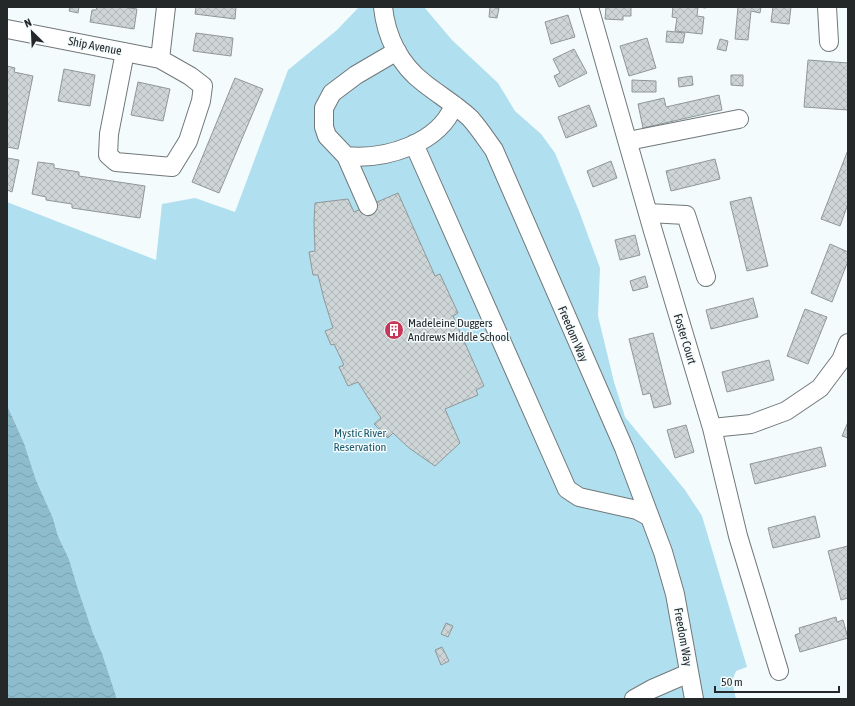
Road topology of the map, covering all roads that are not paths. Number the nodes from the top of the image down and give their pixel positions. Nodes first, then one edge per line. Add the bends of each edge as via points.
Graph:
1 (166, 7) edge
2 (383, 7) edge
3 (589, 7) edge
4 (827, 7) edge
5 (7, 29) edge
6 (828, 42) dead end
7 (125, 52) junction
8 (397, 52) junction
9 (160, 59) junction
10 (454, 105) junction
11 (739, 119) dead end
12 (628, 142) junction
13 (414, 144) junction
14 (346, 156) junction
15 (368, 206) dead end
16 (648, 213) junction
17 (706, 277) dead end
18 (848, 343) edge
19 (712, 428) junction
20 (650, 517) junction
21 (779, 671) dead end
22 (689, 673) junction
23 (634, 699) edge
24 (694, 699) edge

1 - 9 street
2 - 8 street, Freedom Way via 388,32
3 - 12 street, Foster Court
4 - 6 street
5 - 7 street, Ship Avenue
7 - 9 street, Ship Avenue
7 - 9 street, Ship Avenue via 109,134 108,155 116,162 172,167 188,141 201,101 203,86
8 - 10 street, Freedom Way via 408,69 423,83
8 - 14 street via 356,75 332,93 324,108 324,127 327,136
10 - 13 street via 450,116 439,129
10 - 20 street, Freedom Way via 470,119 494,150 624,448
11 - 12 street
12 - 16 street, Foster Court
13 - 14 street via 380,155 360,158
13 - 20 street via 567,489 579,497 637,510
14 - 15 street
16 - 17 street via 686,215
16 - 19 street, Foster Court
18 - 19 street via 841,360 820,388 786,410 751,424
19 - 21 street, Foster Court via 738,536
20 - 22 street, Freedom Way via 675,594
22 - 23 street
22 - 24 street, Freedom Way

